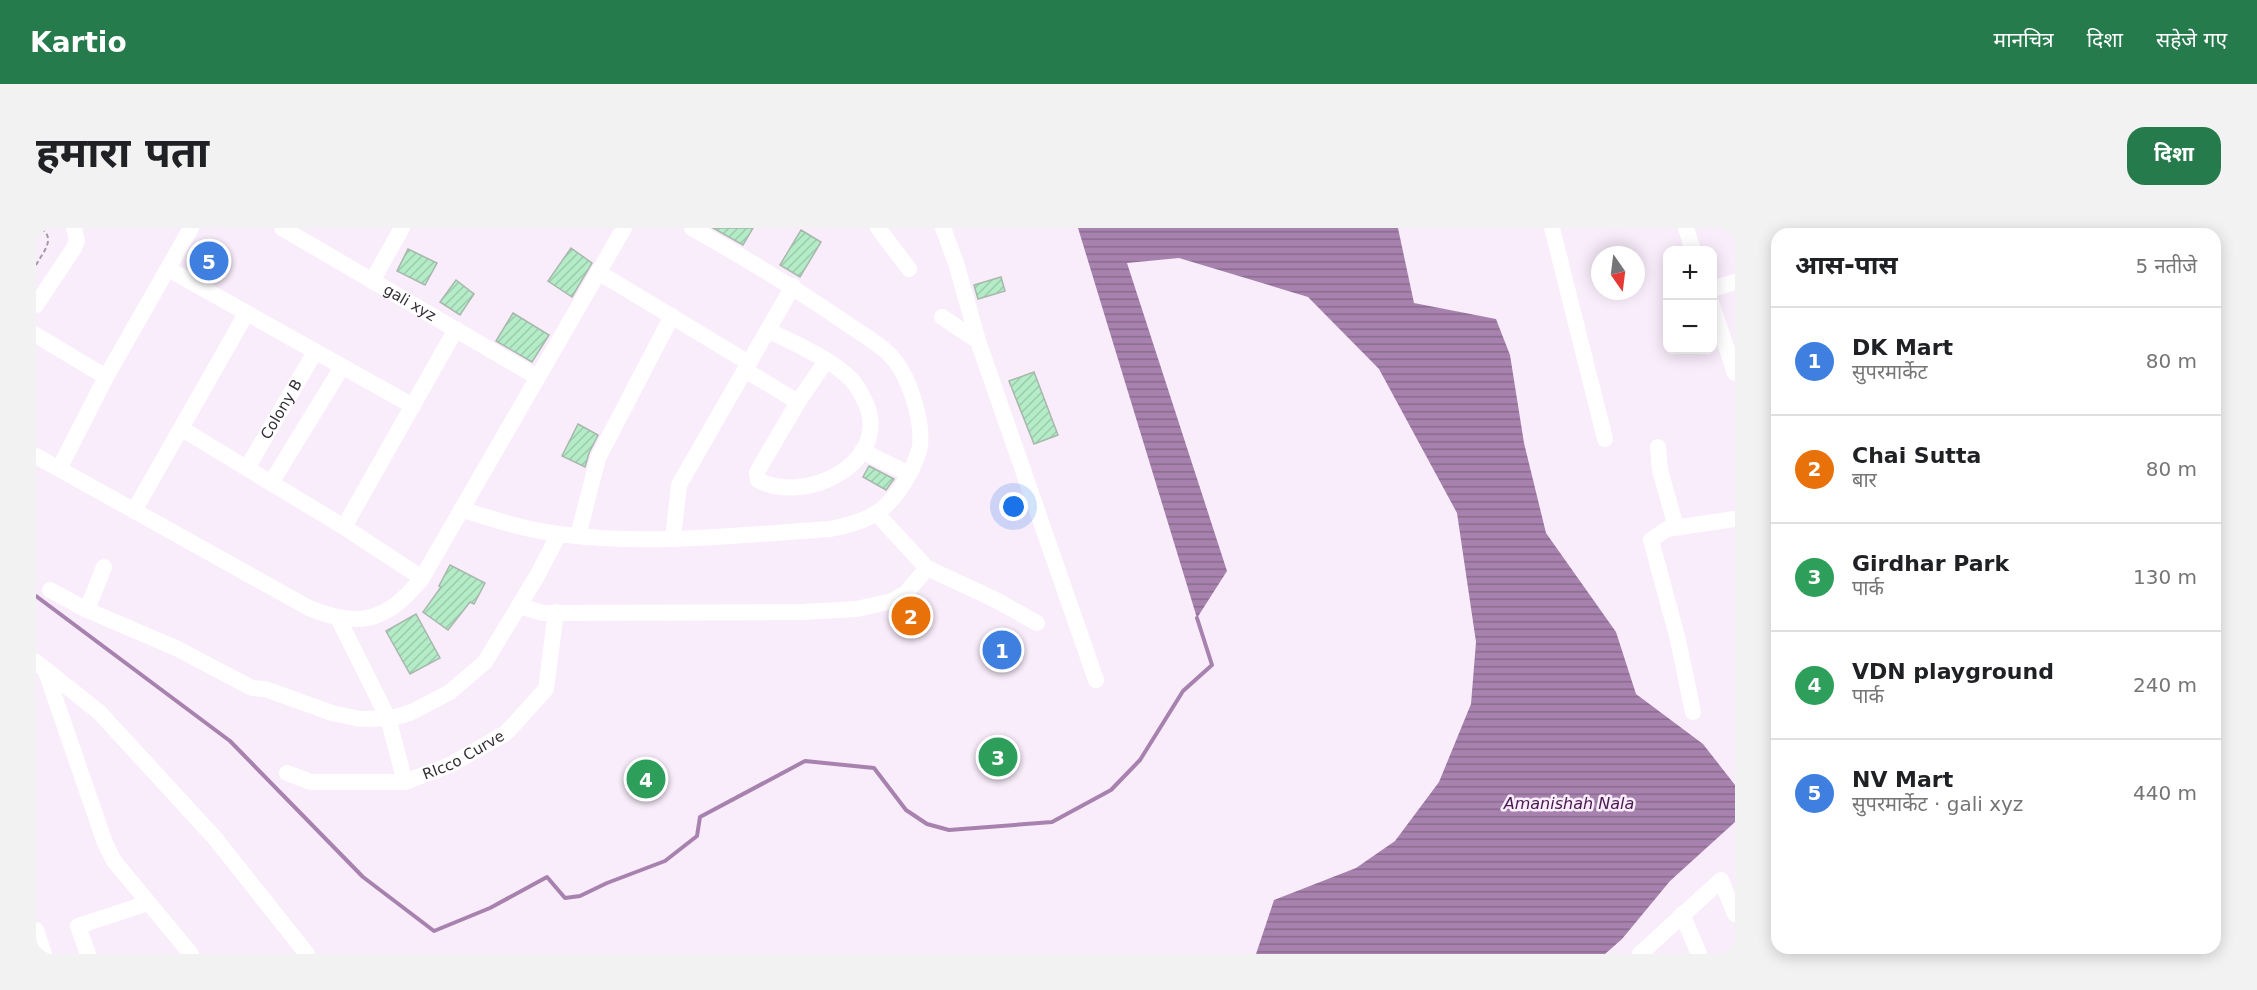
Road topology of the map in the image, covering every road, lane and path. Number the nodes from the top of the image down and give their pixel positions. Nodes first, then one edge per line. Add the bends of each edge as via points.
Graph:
1 (40, 228) edge
2 (74, 228) edge
3 (191, 228) edge
4 (282, 228) edge
5 (402, 228) edge
6 (624, 228) edge
7 (692, 228) edge
8 (878, 228) edge
9 (943, 228) edge
10 (1552, 228) edge
11 (1686, 228) edge
12 (1692, 246) edge
13 (36, 265) edge
14 (909, 268) dead end
15 (168, 269) junction
16 (598, 272) junction
17 (372, 281) junction
18 (1735, 282) edge
19 (793, 286) junction
20 (1717, 288) edge
21 (36, 305) edge
22 (246, 314) junction
23 (672, 316) junction
24 (942, 317) dead end
25 (1717, 317) edge
26 (456, 329) junction
27 (768, 330) junction
28 (36, 335) edge
29 (978, 342) junction
30 (315, 352) junction
31 (826, 361) junction
32 (747, 366) junction
33 (342, 367) junction
34 (1735, 373) edge
35 (106, 377) junction
36 (537, 377) junction
37 (798, 402) junction
38 (413, 406) junction
39 (182, 429) junction
40 (1605, 439) dead end
41 (1658, 447) dead end
42 (862, 451) junction
43 (36, 456) edge
44 (247, 468) junction
45 (59, 469) junction
46 (909, 474) junction
47 (271, 483) junction
48 (461, 509) junction
49 (134, 511) junction
50 (877, 514) junction
51 (1735, 519) edge
52 (344, 527) junction
53 (1676, 527) junction
54 (559, 534) junction
55 (578, 536) junction
56 (673, 538) junction
57 (104, 567) dead end
58 (927, 568) junction
59 (422, 578) junction
60 (50, 590) dead end
61 (519, 606) junction
62 (87, 610) junction
63 (555, 612) junction
64 (338, 618) junction
65 (1037, 623) dead end
66 (40, 665) edge
67 (1096, 680) dead end
68 (1692, 712) dead end
69 (387, 718) junction
70 (287, 773) dead end
71 (405, 782) junction
72 (148, 903) junction
73 (1682, 914) junction
74 (1735, 914) edge
75 (36, 930) edge
76 (1642, 953) edge
77 (44, 954) edge
78 (88, 954) edge
79 (191, 954) edge
80 (307, 954) edge
81 (1699, 954) edge

1 - 13 path via 49,237
2 - 21 street via 74,248
3 - 15 street
4 - 17 street, gali xyz
5 - 17 street
6 - 16 street
7 - 19 street
8 - 14 street
9 - 29 street
10 - 40 street
11 - 12 street
15 - 22 street
15 - 35 street
16 - 23 street
16 - 36 street
17 - 26 street, gali xyz
18 - 20 street
19 - 27 street
19 - 46 street via 888,353 905,376 916,408 920,446
22 - 30 street
22 - 39 street
23 - 32 street
23 - 55 street via 598,458
24 - 29 street
25 - 34 street
26 - 36 street, gali xyz
26 - 38 street
27 - 31 street
27 - 32 street
28 - 35 street
29 - 67 street
30 - 33 street
30 - 44 street, Colony B
31 - 37 street
31 - 42 street via 851,379 863,396 870,414 870,436
32 - 37 street
32 - 56 street via 679,484
33 - 38 street
33 - 47 street
35 - 45 street
36 - 48 street
37 - 42 street via 757,472 758,480 767,485 799,488 819,483 848,469
38 - 52 street
39 - 44 street
39 - 49 street
41 - 53 street via 1660,470
42 - 46 street
43 - 45 street
44 - 47 street
45 - 49 street
46 - 50 street via 897,496
47 - 52 street
48 - 54 street via 517,527
48 - 59 street
49 - 64 street via 309,608
50 - 56 street via 830,529
50 - 58 street
51 - 53 street
52 - 59 street
53 - 68 street via 1651,540 1678,640
54 - 55 street
54 - 61 street
55 - 56 street
57 - 62 street
58 - 63 street via 906,593 892,601 857,609
58 - 65 street
59 - 64 street via 407,597 384,612 369,618
60 - 62 street
61 - 63 street
61 - 69 street via 484,662 450,692 412,712
62 - 69 street via 176,648 252,688 266,689 332,713 360,719
63 - 71 street, RIcco Curve via 546,689 506,733 450,765
64 - 69 street
66 - 72 street via 105,843 114,861
66 - 80 street via 99,712 214,837
69 - 71 street
70 - 71 street, RIcco Curve via 311,782
72 - 78 street via 78,926
72 - 79 street
73 - 74 street via 1720,880
73 - 76 street
73 - 81 street
75 - 77 street

